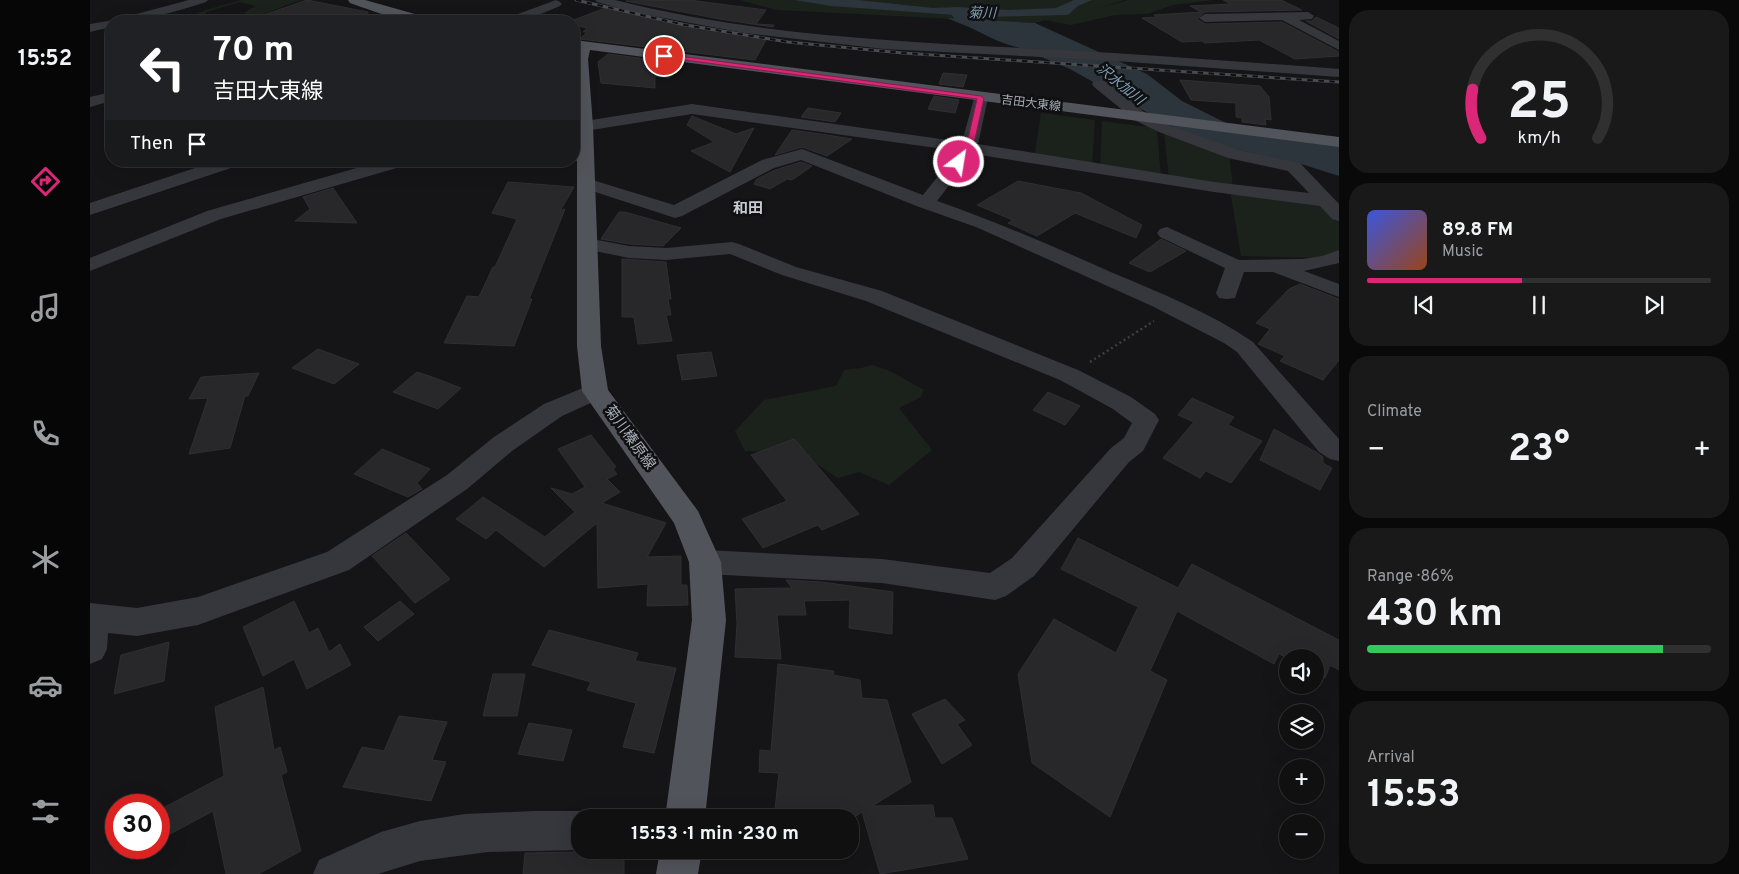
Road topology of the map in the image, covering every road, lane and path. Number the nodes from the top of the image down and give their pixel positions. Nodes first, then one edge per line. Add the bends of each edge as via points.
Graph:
1 (202, 0) edge
2 (354, 0) edge
3 (601, 0) edge
4 (556, 4) dead end
5 (1261, 4) dead end
6 (173, 15) edge
7 (401, 15) edge
8 (527, 15) edge
9 (1283, 16) junction
10 (1308, 16) dead end
11 (1205, 18) dead end
12 (105, 24) edge
13 (90, 28) edge
14 (845, 28) dead end
15 (744, 29) junction
16 (580, 45) edge
17 (1339, 46) edge
18 (580, 52) edge
19 (1339, 73) edge
20 (1099, 84) dead end
21 (105, 98) edge
22 (981, 98) junction
23 (90, 102) edge
24 (1147, 119) junction
25 (585, 126) junction
26 (1339, 142) edge
27 (970, 148) junction
28 (581, 165) edge
29 (216, 167) edge
30 (379, 167) edge
31 (1325, 202) junction
32 (926, 203) junction
33 (90, 209) edge
34 (1339, 215) edge
35 (1167, 233) dead end
36 (587, 244) junction
37 (1339, 256) edge
38 (90, 265) edge
39 (1270, 265) junction
40 (1236, 266) junction
41 (1339, 291) edge
42 (1227, 293) dead end
43 (1174, 308) junction
44 (1069, 376) junction
45 (595, 391) junction
46 (1339, 452) edge
47 (705, 562) junction
48 (91, 628) edge
49 (686, 809) edge
50 (571, 831) edge
51 (680, 859) edge
52 (333, 874) edge
53 (677, 874) edge

1 - 6 street
2 - 7 main road
3 - 15 street
4 - 8 street
5 - 9 street
9 - 10 street
9 - 11 street
9 - 17 street
12 - 13 street
14 - 15 street via 754,22
15 - 19 street via 884,45
16 - 22 main road, 吉田大東線
18 - 25 main road, 菊川榛原線
20 - 24 street
21 - 23 street
22 - 24 main road, 吉田大東線
22 - 27 street
24 - 26 main road, 吉田大東線
24 - 31 street via 1165,129 1234,154 1294,167
25 - 27 street via 692,109
25 - 28 main road, 菊川榛原線
27 - 31 street
27 - 32 street
28 - 32 street via 675,212 768,164 802,154
28 - 36 main road, 菊川榛原線
29 - 33 street
30 - 38 street via 214,215
31 - 34 street
32 - 43 street via 983,222
35 - 40 street
36 - 44 street via 629,252 666,254 732,248 788,271 874,296
36 - 45 main road, 菊川榛原線 via 589,346
37 - 39 street via 1307,264
39 - 40 street
39 - 41 street
40 - 42 street
43 - 44 path
43 - 46 street via 1244,347 1328,445
44 - 47 street via 1122,403 1146,420 1134,444 1023,567 995,587 882,571
45 - 47 main road, 菊川榛原線 via 687,519
45 - 48 street via 553,410 503,444 458,482 338,561 198,611
47 - 49 main road, 菊川榛原線 via 709,620
50 - 52 street via 522,829 455,834 395,847
51 - 53 main road

